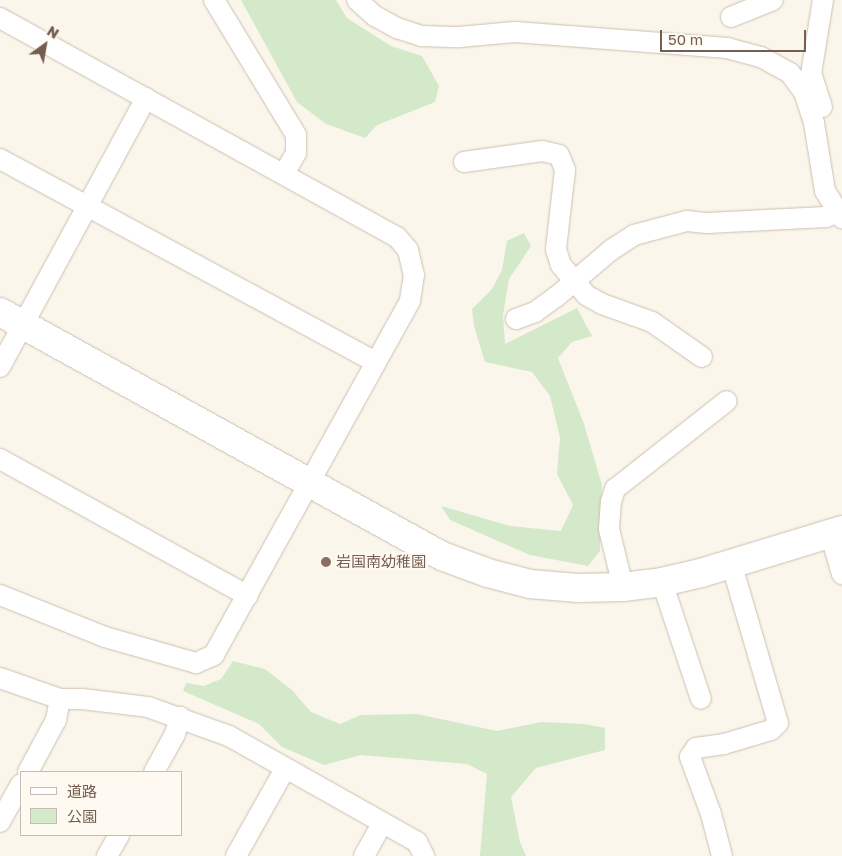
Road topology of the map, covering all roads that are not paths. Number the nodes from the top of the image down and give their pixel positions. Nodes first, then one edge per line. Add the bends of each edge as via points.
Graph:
1 (214, 0) edge
2 (357, 0) edge
3 (773, 0) edge
4 (823, 0) edge
5 (731, 17) dead end
6 (0, 18) edge
7 (146, 98) junction
8 (0, 159) edge
9 (464, 162) dead end
10 (821, 171) junction
11 (284, 174) junction
12 (87, 206) junction
13 (840, 215) edge
14 (574, 282) junction
15 (11, 318) edge
16 (516, 319) dead end
17 (702, 357) dead end
18 (375, 362) junction
19 (0, 367) edge
20 (727, 402) dead end
21 (0, 459) edge
22 (310, 482) junction
23 (836, 531) edge
24 (731, 562) junction
25 (842, 574) edge
26 (662, 582) junction
27 (623, 587) junction
28 (0, 595) edge
29 (248, 596) junction
30 (0, 678) edge
31 (60, 699) junction
32 (701, 699) dead end
33 (180, 717) junction
34 (284, 769) junction
35 (29, 771) edge
36 (155, 771) edge
37 (20, 786) edge
38 (0, 822) edge
39 (382, 823) junction
40 (118, 836) edge
41 (107, 856) edge
42 (236, 856) edge
43 (364, 856) edge
44 (424, 856) edge
45 (722, 856) edge

1 - 11 street via 296,135 296,153
2 - 10 street via 375,16 421,36 459,37 515,32 727,48 761,57 790,73 804,92 814,123
3 - 5 street
4 - 10 street via 811,74 828,124 830,154
6 - 7 street
7 - 11 street
7 - 12 street
8 - 12 street
9 - 14 street via 542,151 559,154 566,170 556,249 561,265
10 - 13 street via 825,191
11 - 18 street via 397,237 408,250 414,275 410,301
12 - 15 street
12 - 18 street
13 - 14 street via 707,223 687,221 634,235
14 - 16 street via 534,312
14 - 17 street via 586,295 652,322
15 - 19 street
15 - 22 street
18 - 22 street
20 - 27 street via 614,489 610,529
21 - 29 street
22 - 27 street via 442,556 488,574 530,584
22 - 29 street
23 - 24 street
23 - 25 street
24 - 26 street
24 - 45 street via 778,723 771,730 724,744 696,748 690,757
26 - 27 street
26 - 32 street
28 - 29 street via 106,637 196,662 214,655
30 - 31 street
31 - 33 street via 148,707
31 - 35 street via 56,720
33 - 34 street via 229,736
33 - 36 street via 175,734
34 - 39 street
34 - 42 street
37 - 38 street
39 - 43 street
39 - 44 street via 417,842
40 - 41 street

